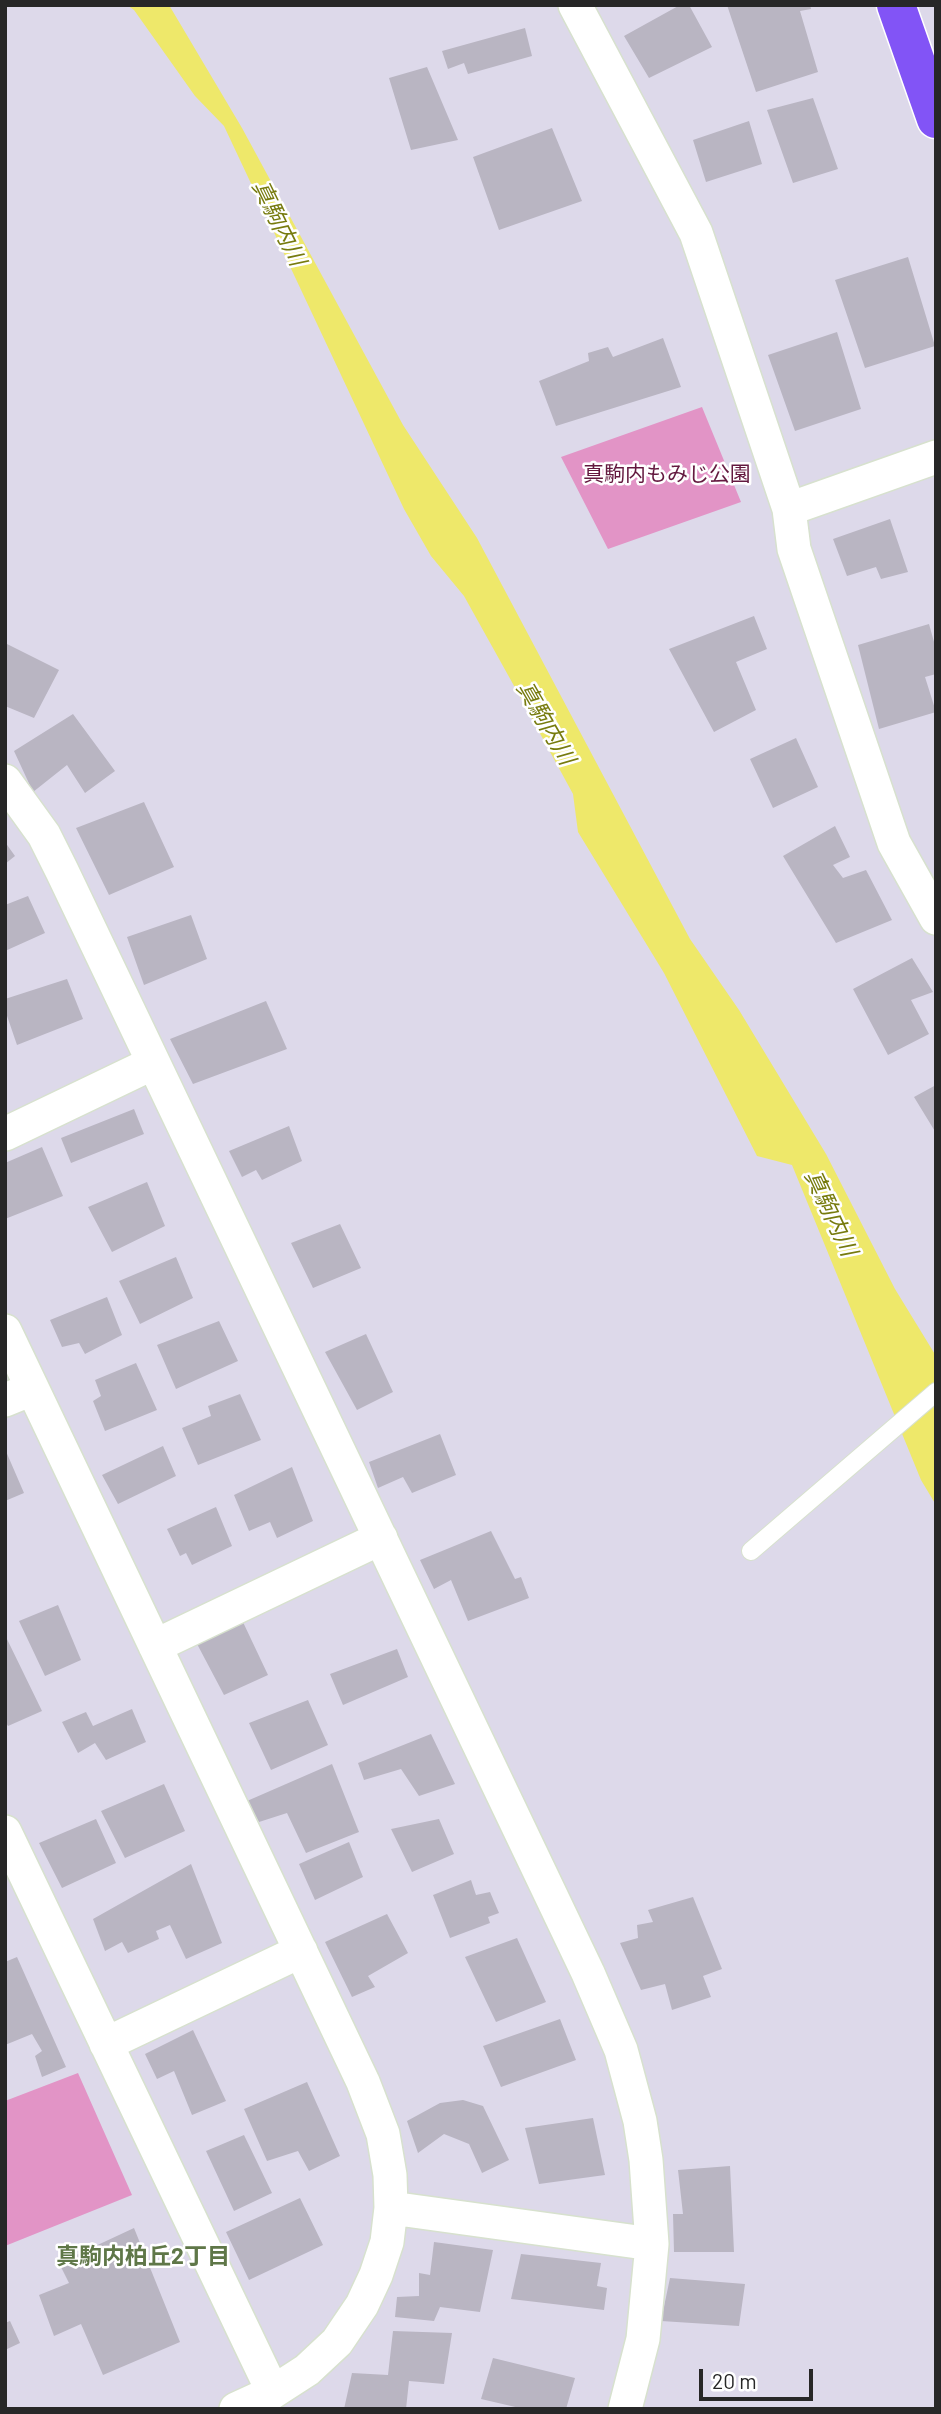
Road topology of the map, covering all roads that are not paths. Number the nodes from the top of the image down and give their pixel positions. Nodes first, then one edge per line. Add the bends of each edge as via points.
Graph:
1 (575, 5) edge
2 (897, 5) edge
3 (936, 119) edge
4 (936, 457) edge
5 (789, 509) junction
6 (5, 781) edge
7 (936, 918) edge
8 (153, 1063) junction
9 (5, 1134) edge
10 (5, 1331) edge
11 (936, 1392) edge
12 (19, 1394) edge
13 (381, 1538) junction
14 (751, 1551) dead end
15 (155, 1646) junction
16 (5, 1832) edge
17 (301, 1951) junction
18 (106, 2044) junction
19 (391, 2208) junction
20 (652, 2244) junction
21 (273, 2392) junction
22 (236, 2409) edge
23 (625, 2409) edge

1 - 5 street via 696,233
2 - 3 highway
4 - 5 street
5 - 7 street via 794,549 894,843
6 - 8 street via 44,835
8 - 9 street
8 - 13 street
10 - 12 street
11 - 14 lane
12 - 15 street
13 - 15 street
13 - 20 street via 621,2050 640,2121
15 - 17 street
16 - 18 street
17 - 18 street
17 - 19 street via 375,2108 387,2153
18 - 21 street
19 - 20 street
19 - 21 street via 387,2242 362,2305 337,2342 307,2370
20 - 23 street via 643,2339
21 - 22 street

